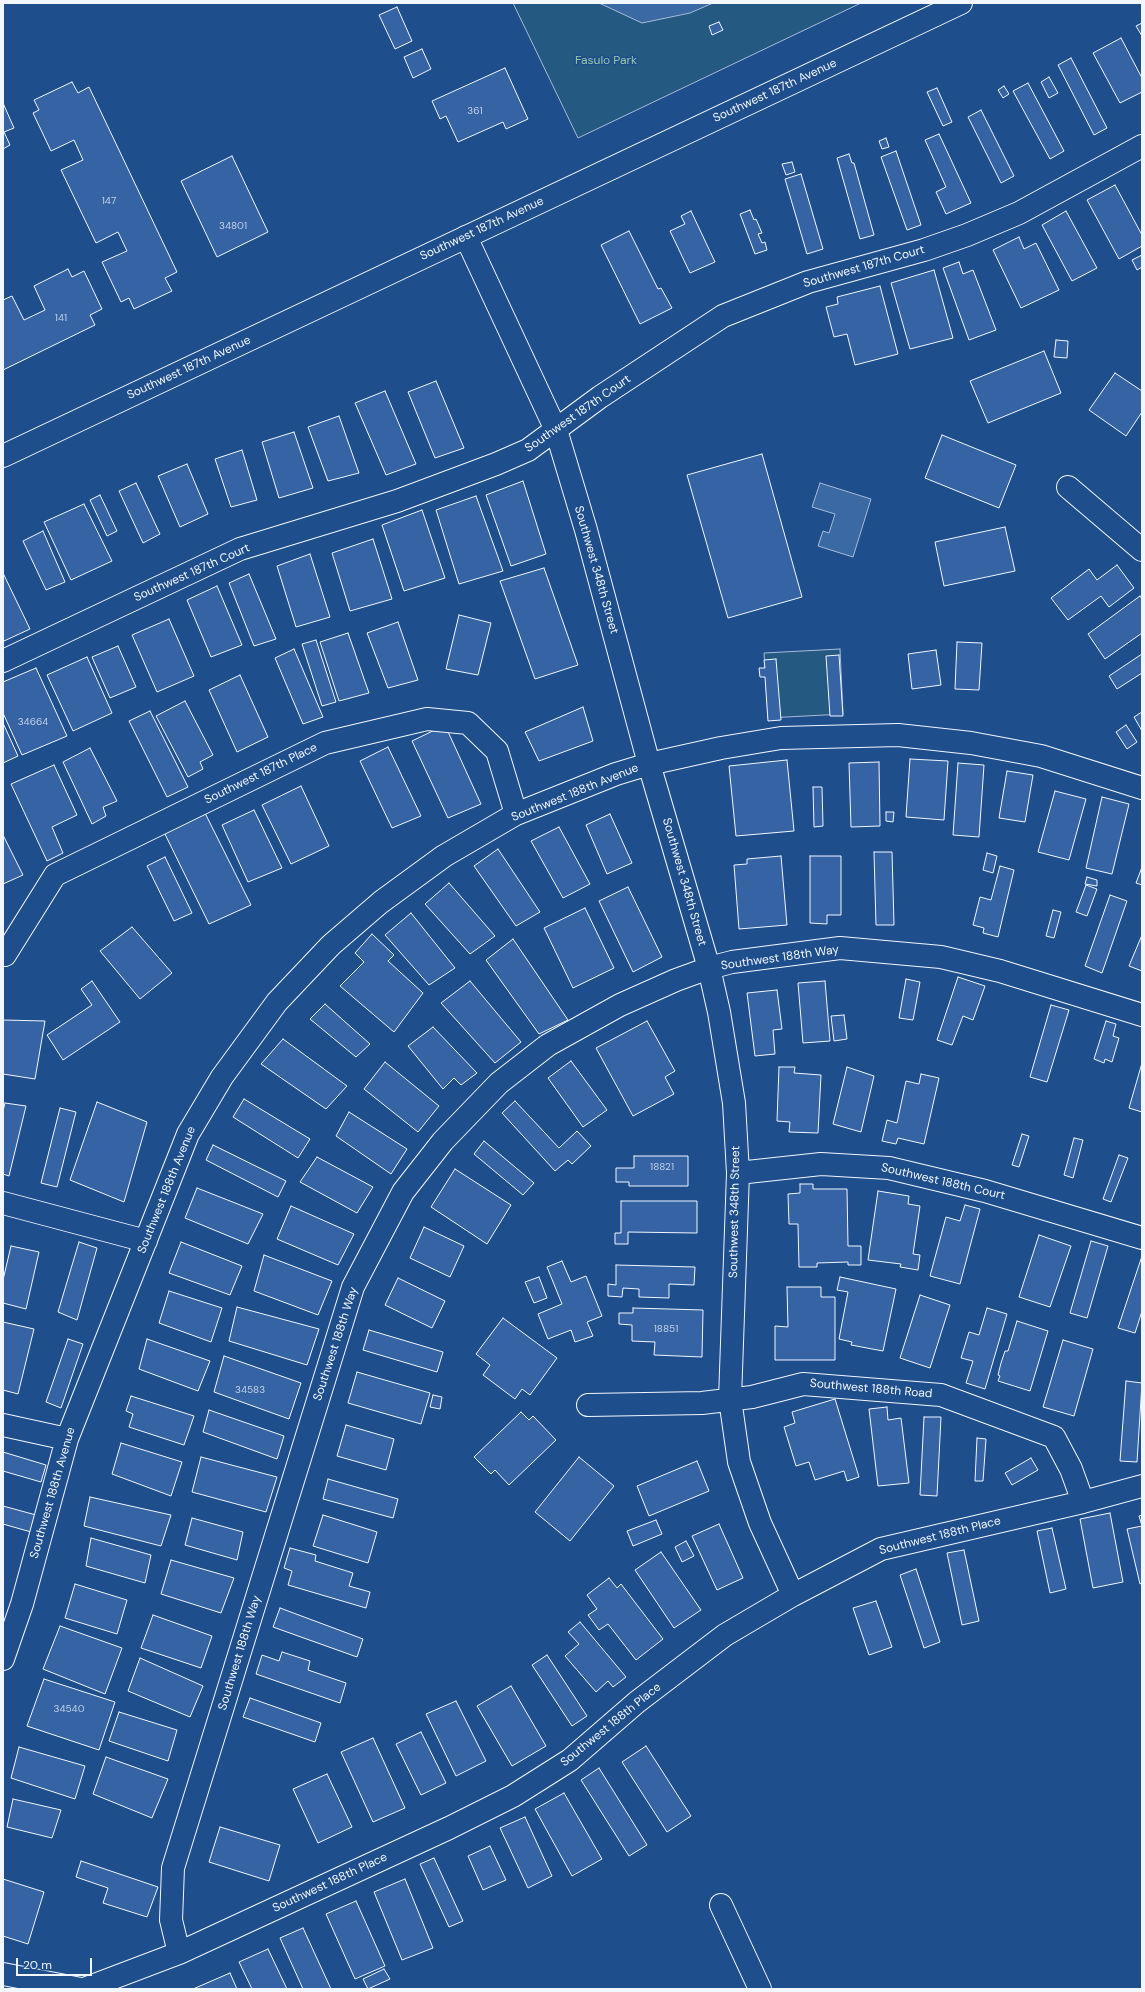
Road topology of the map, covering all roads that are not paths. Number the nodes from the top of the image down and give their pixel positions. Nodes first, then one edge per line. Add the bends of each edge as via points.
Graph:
1 (961, 3) edge
2 (1142, 146) edge
3 (466, 237) junction
4 (556, 430) junction
5 (3, 456) edge
6 (1068, 487) dead end
7 (1142, 550) edge
8 (3, 661) edge
9 (650, 764) junction
10 (1142, 788) edge
11 (516, 814) junction
12 (5, 955) dead end
13 (708, 968) junction
14 (1142, 1015) edge
15 (738, 1173) junction
16 (3, 1204) edge
17 (1142, 1238) edge
18 (146, 1241) junction
19 (730, 1399) junction
20 (588, 1405) dead end
21 (3, 1425) edge
22 (67, 1439) junction
23 (1142, 1486) edge
24 (1083, 1502) junction
25 (793, 1595) junction
26 (3, 1659) edge
27 (721, 1905) dead end
28 (179, 1953) junction
29 (3, 1974) edge
30 (82, 1989) edge
31 (760, 1989) edge

1 - 3 street, Southwest 187th Avenue
2 - 4 street, Southwest 187th Court via 1019,213 967,235 924,250 808,282 723,316
3 - 4 street, Southwest 348th Street
3 - 5 street, Southwest 187th Avenue
4 - 8 street, Southwest 187th Court via 528,450 496,464 397,500 240,549
4 - 9 street, Southwest 348th Street
6 - 7 street
9 - 10 street, Southwest 188th Avenue via 781,738 898,735 972,743 1041,756
9 - 11 street, Southwest 188th Avenue via 616,774
9 - 13 street, Southwest 348th Street
11 - 12 street, Southwest 187th Place via 497,751 468,723 427,719 325,743 55,875
11 - 18 street, Southwest 188th Avenue via 444,856 381,902 331,945 278,1002 222,1076 188,1134
13 - 14 street, Southwest 188th Way via 732,962 840,948 941,957 1000,971
13 - 15 street, Southwest 348th Street via 719,1012 734,1103
13 - 28 street, Southwest 188th Way via 620,1005 548,1046 500,1083 443,1141 403,1192 353,1287 173,1868 171,1920
15 - 17 street, Southwest 188th Court via 821,1164 889,1168 985,1190
15 - 19 street, Southwest 348th Street
16 - 18 street
18 - 22 street, Southwest 188th Avenue
19 - 20 street, Southwest 188th Road
19 - 24 street, Southwest 188th Road via 752,1397 804,1384 941,1395 1054,1437 1072,1469
19 - 25 street, Southwest 348th Street via 738,1462 760,1523
21 - 22 street
22 - 26 street, Southwest 188th Avenue via 22,1604
23 - 24 street, Southwest 188th Place
24 - 25 street, Southwest 188th Place via 881,1549
25 - 28 street, Southwest 188th Place via 726,1635 637,1702 570,1760 513,1796
27 - 31 street
28 - 30 street, Southwest 188th Place
29 - 30 street, Southwest 188th Place

